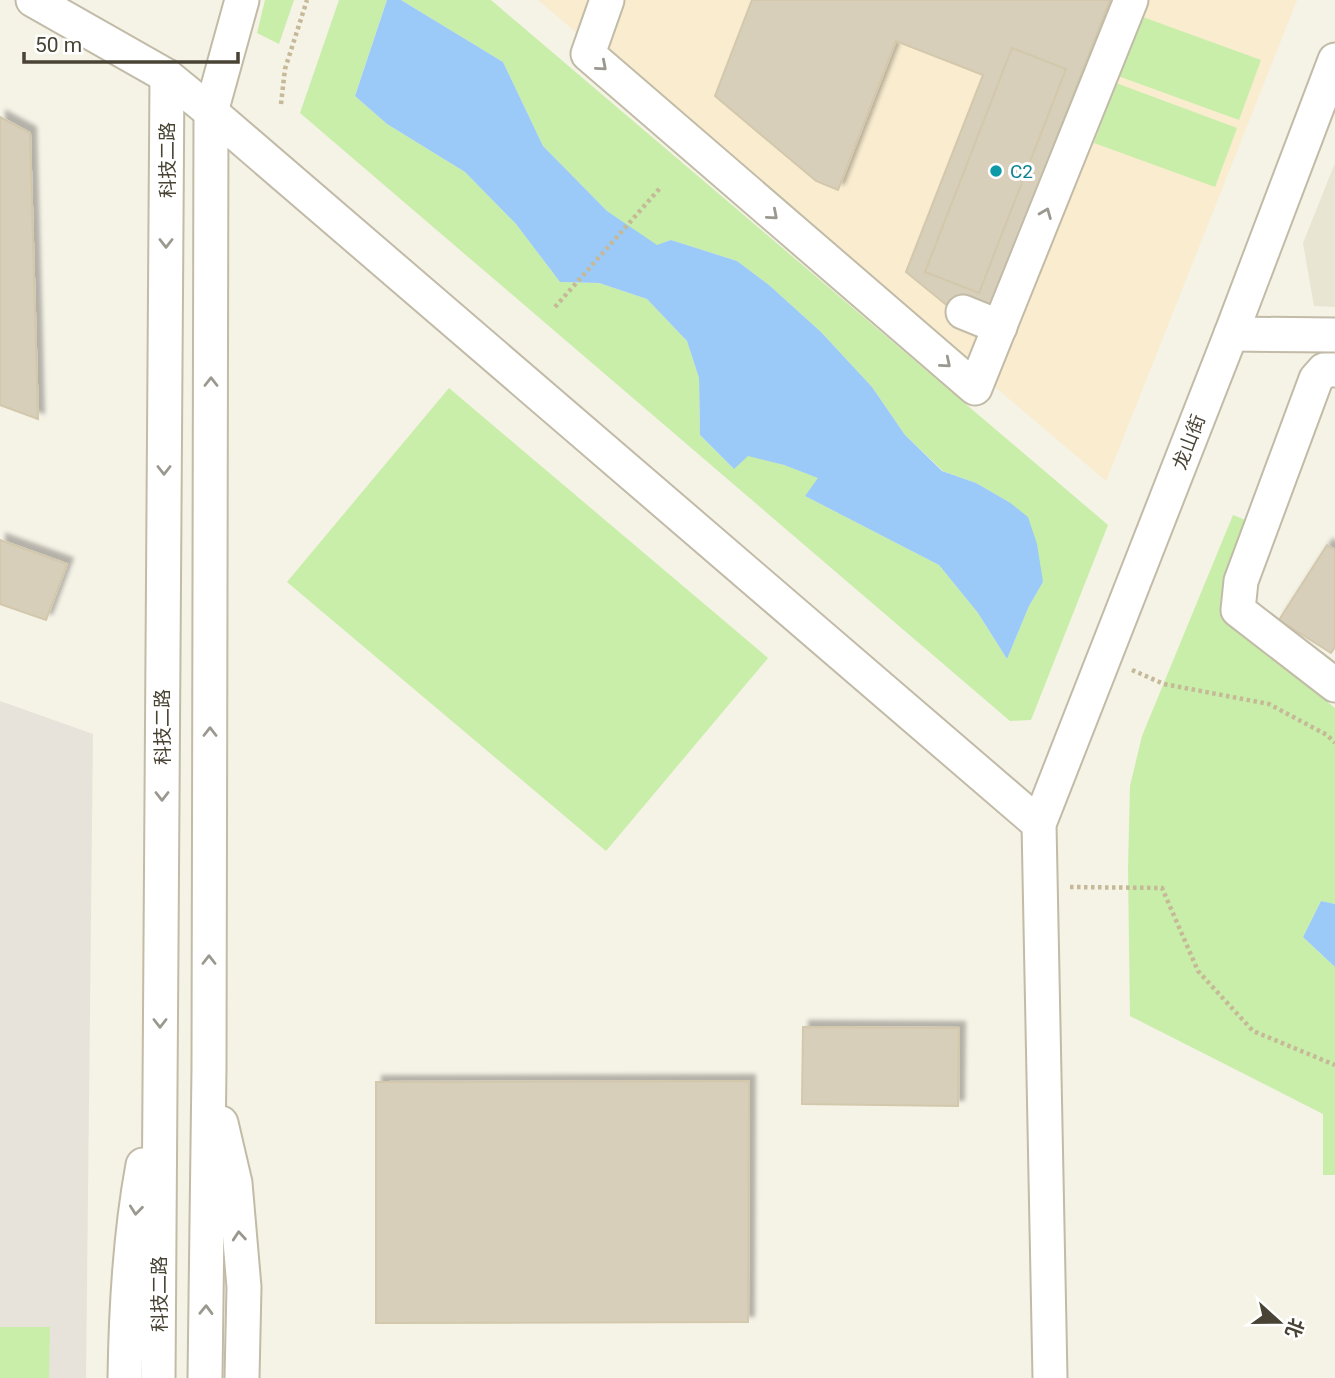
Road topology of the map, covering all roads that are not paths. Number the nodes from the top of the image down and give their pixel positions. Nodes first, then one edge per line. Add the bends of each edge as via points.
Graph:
1 (33, 0) edge
2 (242, 0) edge
3 (1131, 0) edge
4 (600, 2) edge
5 (1335, 60) edge
6 (167, 76) junction
7 (211, 112) junction
8 (963, 312) dead end
9 (1000, 327) junction
10 (1231, 334) junction
11 (1335, 335) edge
12 (1335, 370) edge
13 (1335, 685) edge
14 (1039, 824) junction
15 (209, 1068) junction
16 (160, 1070) junction
17 (125, 1378) edge
18 (158, 1378) edge
19 (205, 1378) edge
20 (242, 1378) edge
21 (1050, 1378) edge

1 - 6 street
2 - 7 street
9 -> 3 street
4 -> 9 street via 588,54 975,388
5 - 10 street, 龙山街
6 - 7 street
6 -> 16 street, 科技二路
7 - 14 street
15 -> 7 street
8 - 9 street
10 - 11 street
10 - 14 street, 龙山街
12 - 13 street via 1324,370 1316,379 1241,581 1238,610
14 - 21 street
19 -> 15 street
20 -> 15 street via 244,1287 234,1183
16 -> 17 street via 136,1200
16 - 18 street, 科技二路

